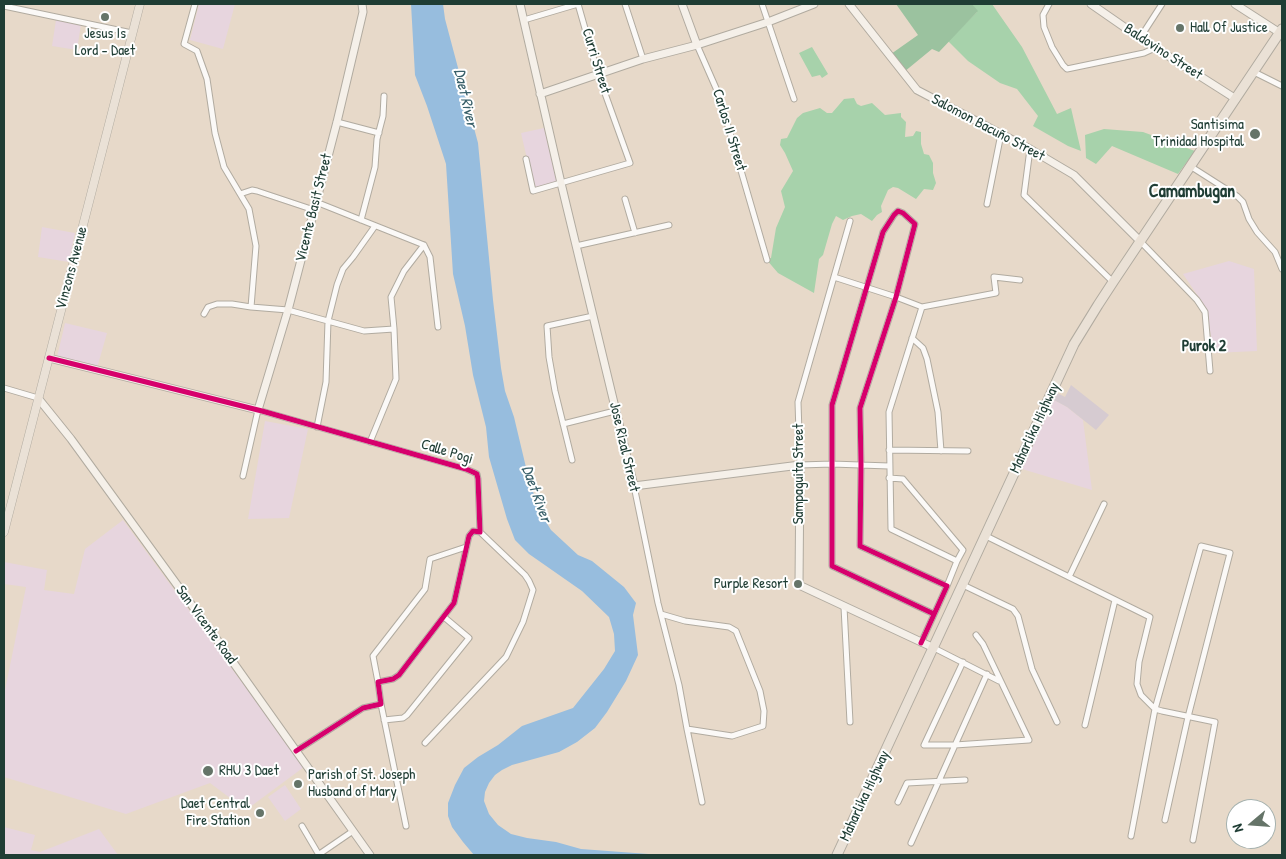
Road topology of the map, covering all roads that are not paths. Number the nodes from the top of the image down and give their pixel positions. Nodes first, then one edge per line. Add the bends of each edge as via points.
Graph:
1 (140, 4) edge
2 (196, 4) edge
3 (362, 4) edge
4 (520, 4) edge
5 (578, 4) edge
6 (625, 4) edge
7 (682, 4) edge
8 (762, 4) edge
9 (814, 4) edge
10 (849, 4) edge
11 (1049, 4) edge
12 (1091, 4) edge
13 (1162, 4) edge
14 (1235, 4) edge
15 (4, 6) edge
16 (524, 20) junction
17 (768, 22) junction
18 (1281, 31) edge
19 (132, 33) junction
20 (1140, 38) junction
21 (697, 45) junction
22 (1155, 48) junction
23 (643, 59) junction
24 (1254, 72) junction
25 (598, 74) junction
26 (1282, 86) edge
27 (540, 94) junction
28 (384, 96) dead end
29 (794, 99) dead end
30 (1236, 99) junction
31 (336, 122) junction
32 (378, 133) junction
33 (1001, 134) junction
34 (1030, 149) junction
35 (526, 159) dead end
36 (1190, 166) junction
37 (561, 184) junction
38 (240, 194) junction
39 (625, 199) dead end
40 (316, 202) junction
41 (987, 204) dead end
42 (314, 210) junction
43 (361, 220) junction
44 (850, 221) dead end
45 (669, 225) dead end
46 (375, 226) junction
47 (635, 233) junction
48 (1140, 240) junction
49 (424, 245) junction
50 (576, 246) junction
51 (767, 260) dead end
52 (1282, 269) edge
53 (834, 277) junction
54 (1020, 280) dead end
55 (1113, 282) junction
56 (867, 289) junction
57 (896, 297) junction
58 (252, 307) junction
59 (922, 307) junction
60 (288, 310) junction
61 (204, 314) dead end
62 (593, 316) junction
63 (328, 321) junction
64 (438, 327) dead end
65 (394, 329) junction
66 (912, 338) junction
67 (49, 358) junction
68 (1210, 371) dead end
69 (4, 388) edge
70 (38, 398) junction
71 (258, 410) junction
72 (616, 411) junction
73 (563, 424) junction
74 (317, 427) junction
75 (370, 442) junction
76 (889, 450) junction
77 (941, 451) junction
78 (968, 451) dead end
79 (572, 460) dead end
80 (832, 464) junction
81 (800, 465) junction
82 (861, 465) junction
83 (889, 466) junction
84 (243, 476) dead end
85 (889, 478) junction
86 (634, 486) junction
87 (1104, 504) dead end
88 (6, 515) edge
89 (4, 532) edge
90 (480, 532) junction
91 (986, 536) junction
92 (466, 547) junction
93 (956, 561) junction
94 (1069, 577) junction
95 (963, 585) junction
96 (947, 586) junction
97 (1115, 600) junction
98 (844, 607) junction
99 (661, 614) junction
100 (934, 614) junction
101 (444, 617) junction
102 (976, 636) dead end
103 (921, 643) junction
104 (934, 648) junction
105 (963, 662) junction
106 (987, 674) junction
107 (1000, 681) junction
108 (378, 682) junction
109 (381, 704) junction
110 (1155, 708) junction
111 (1188, 717) junction
112 (384, 720) junction
113 (850, 722) dead end
114 (1057, 722) dead end
115 (1085, 725) dead end
116 (686, 729) junction
117 (425, 742) dead end
118 (955, 745) junction
119 (296, 751) junction
120 (965, 780) dead end
121 (938, 782) junction
122 (702, 802) dead end
123 (898, 802) dead end
124 (1165, 820) dead end
125 (302, 826) dead end
126 (406, 826) dead end
127 (353, 831) junction
128 (1131, 836) dead end
129 (1193, 840) dead end
130 (911, 843) dead end
131 (838, 852) edge
132 (318, 855) edge
133 (370, 855) edge

1 - 19 main road, Vinzons Avenue
2 - 38 street via 184,44 197,51 207,79 224,167
3 - 31 street, Vicente Basit Street via 363,12
4 - 16 street, Jose Rizal Street
5 - 16 street
5 - 25 street, Curri Street
6 - 23 street
7 - 21 street, Carlos II Street
8 - 17 street
9 - 17 street
10 - 33 street, Salomon Bacuño Street via 917,90
11 - 22 street via 1043,15 1044,27 1052,47 1067,69
12 - 20 street, Baldovino Street
13 - 20 street
14 - 18 street
15 - 19 street
16 - 27 street, Jose Rizal Street
17 - 21 street
17 - 29 street
18 - 24 highway, Maharlika Highway
19 - 67 main road, Vinzons Avenue
20 - 22 street, Baldovino Street
21 - 23 street
21 - 51 street, Carlos II Street via 719,95
22 - 30 street, Baldovino Street
23 - 25 street
24 - 26 street
24 - 30 highway, Maharlika Highway
25 - 27 street
25 - 37 street, Curri Street via 630,163
27 - 37 street, Jose Rizal Street
28 - 32 street
30 - 36 highway, Maharlika Highway
31 - 32 street
31 - 40 street, Vicente Basit Street
32 - 43 street via 375,167
33 - 34 street, Salomon Bacuño Street
33 - 41 street
34 - 48 street, Salomon Bacuño Street via 1074,174
34 - 55 street via 1024,195
35 - 37 street via 533,191
36 - 48 highway, Maharlika Highway
36 - 52 street via 1243,202 1249,219 1275,252
37 - 50 street, Jose Rizal Street
38 - 42 street via 257,191
38 - 58 street via 249,209 256,246
39 - 47 street
40 - 42 street, Vicente Basit Street
40 - 43 street
42 - 60 street, Vicente Basit Street
43 - 46 street
44 - 53 street, Sampaguita Street
45 - 47 street
46 - 49 street
46 - 63 street via 343,269
47 - 50 street
48 - 55 highway, Maharlika Highway
48 - 68 street via 1205,312
49 - 64 street via 430,257
49 - 65 street via 404,271 391,297
50 - 62 street, Jose Rizal Street
53 - 56 street
53 - 81 street, Sampaguita Street via 798,402
54 - 59 street via 994,277 996,293
55 - 91 highway, Maharlika Highway via 1074,344
56 - 57 street
56 - 57 street via 884,232 898,211 915,224
56 - 80 street via 832,405
57 - 59 street
57 - 82 street via 860,408
58 - 60 street
58 - 61 street via 217,304 208,307
59 - 66 street
60 - 63 street
60 - 71 street, Vicente Basit Street
62 - 72 street, Jose Rizal Street
62 - 73 street via 547,326 549,357
63 - 65 street via 364,331
63 - 74 street via 326,382
65 - 75 street via 396,379
66 - 76 street via 889,412
66 - 77 street via 923,348 927,359 938,412
67 - 70 main road, Vinzons Avenue
67 - 71 street, Calle Pogi
69 - 70 street
70 - 88 main road, Vinzons Avenue
70 - 119 street, San Vicente Road
71 - 74 street, Calle Pogi
71 - 84 street
72 - 73 street
72 - 86 street, Jose Rizal Street
73 - 79 street
74 - 75 street, Calle Pogi
75 - 90 street, Calle Pogi via 477,474
76 - 77 street
76 - 83 street
77 - 78 street
80 - 81 street
80 - 82 street
80 - 100 street via 832,566
81 - 86 street
81 - 98 street, Sampaguita Street via 799,585
82 - 83 street
82 - 96 street via 860,546
83 - 85 street
85 - 93 street via 903,479 962,550
85 - 93 street via 891,529
86 - 99 street, Jose Rizal Street
87 - 94 street
88 - 89 main road, Vinzons Avenue
90 - 92 street via 471,532
90 - 117 street via 525,575 533,590 523,622 506,657
91 - 94 street
91 - 95 highway, Maharlika Highway
92 - 101 street via 454,603
92 - 108 street via 430,559 425,589 373,656
93 - 96 street
94 - 97 street
95 - 104 highway, Maharlika Highway
95 - 114 street via 1013,609 1018,616 1032,669
96 - 100 street
97 - 110 street via 1150,617 1137,684 1141,695
97 - 115 street
98 - 103 street, Sampaguita Street
98 - 113 street
99 - 116 street, Jose Rizal Street via 679,685
99 - 116 street via 736,631 760,692 764,726 732,736
100 - 103 street
101 - 108 street via 399,674 393,679
101 - 112 street via 469,638 408,715
102 - 107 street
103 - 104 street, Sampaguita Street
104 - 105 street
104 - 131 highway, Maharlika Highway
105 - 106 street
105 - 118 street via 924,745
106 - 107 street
106 - 118 street
107 - 118 street via 1029,740
108 - 109 street
109 - 112 street
109 - 119 street via 363,708
110 - 111 street
110 - 111 street via 1201,546 1230,553
110 - 128 street
111 - 124 street
111 - 129 street via 1215,722
112 - 126 street
116 - 122 street, Jose Rizal Street
118 - 121 street
119 - 127 street, San Vicente Road
120 - 121 street
121 - 123 street via 907,783
121 - 130 street
125 - 132 street
127 - 132 street
127 - 133 street, San Vicente Road

